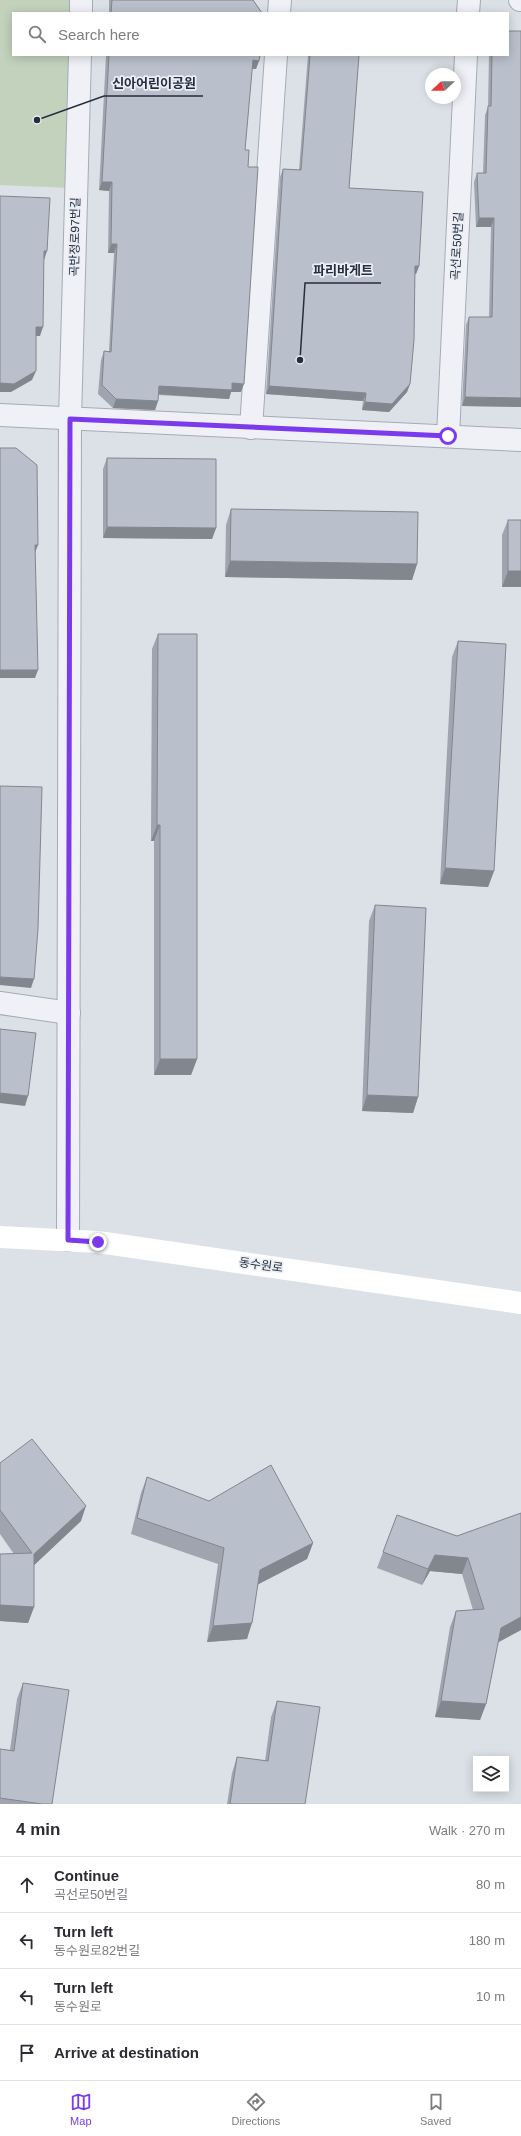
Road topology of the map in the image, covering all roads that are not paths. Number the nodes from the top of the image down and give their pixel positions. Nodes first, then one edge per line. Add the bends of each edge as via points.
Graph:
1 (81, 0) edge
2 (280, 0) edge
3 (468, 0) edge
4 (81, 12) edge
5 (279, 12) edge
6 (468, 12) edge
7 (80, 56) edge
8 (276, 56) edge
9 (466, 56) edge
10 (0, 415) edge
11 (70, 419) junction
12 (251, 428) junction
13 (448, 436) junction
14 (521, 440) edge
15 (0, 1003) edge
16 (69, 1013) junction
17 (0, 1236) edge
18 (68, 1240) junction
19 (521, 1303) edge

1 - 4 street
2 - 5 street
3 - 6 street
7 - 11 street, 곡반정로97번길
8 - 12 street
9 - 13 street, 곡선로50번길
10 - 11 street
11 - 12 street
11 - 16 street, 곡반정로97번길
12 - 13 street
13 - 14 street
15 - 16 street
16 - 18 street, 곡반정로97번길
17 - 18 main road, 동수원로
18 - 19 main road, 동수원로 via 98,1242

